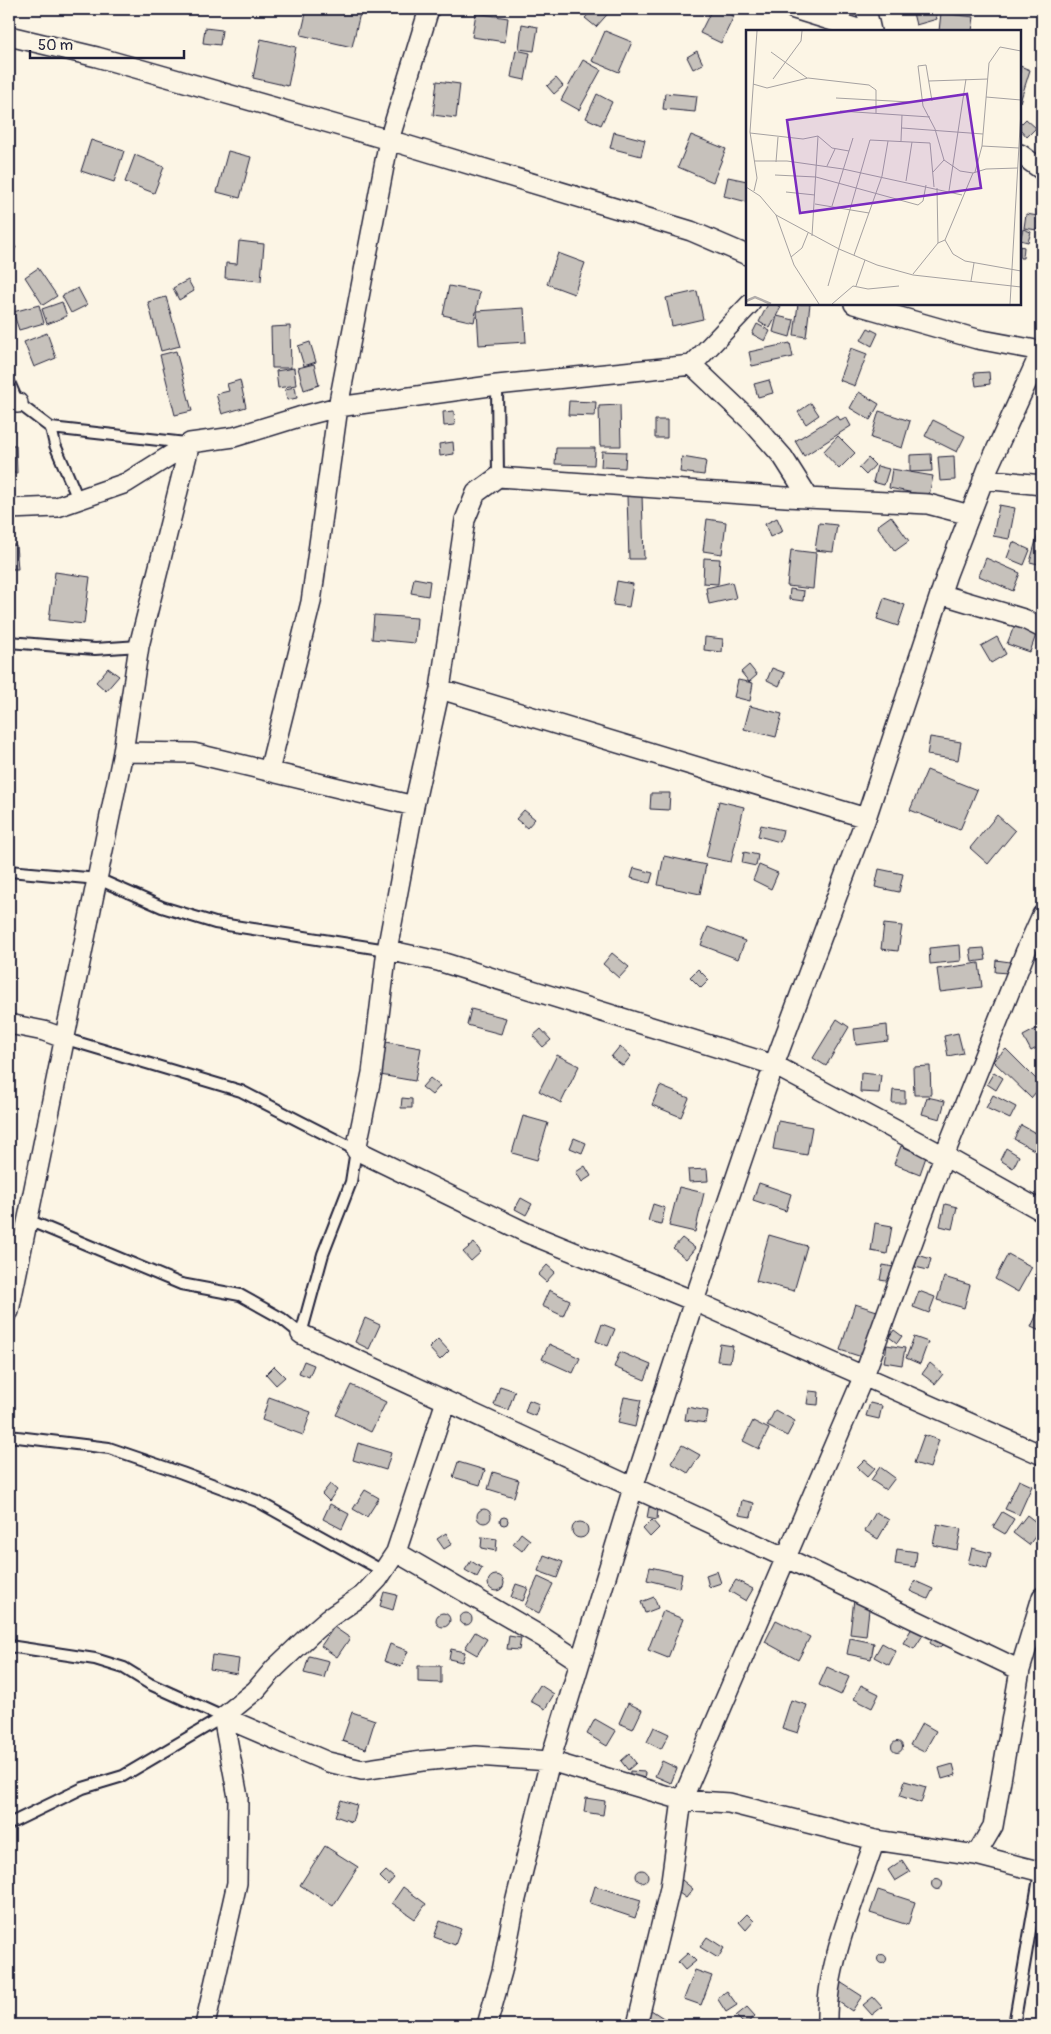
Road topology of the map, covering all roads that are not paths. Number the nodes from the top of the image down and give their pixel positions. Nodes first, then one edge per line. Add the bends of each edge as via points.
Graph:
1 (428, 9) edge
2 (794, 9) edge
3 (866, 9) edge
4 (862, 30) edge
5 (871, 30) edge
6 (9, 36) edge
7 (388, 140) junction
8 (1021, 155) edge
9 (1042, 170) edge
10 (746, 255) edge
11 (749, 305) edge
12 (858, 305) edge
13 (1042, 350) edge
14 (692, 365) junction
15 (9, 382) edge
16 (497, 384) junction
17 (13, 402) edge
18 (338, 408) junction
19 (51, 428) junction
20 (190, 443) junction
21 (498, 477) junction
22 (983, 479) junction
23 (1042, 484) edge
24 (809, 498) junction
25 (78, 499) junction
26 (9, 509) edge
27 (970, 515) junction
28 (940, 594) junction
29 (1042, 628) edge
30 (9, 642) edge
31 (139, 646) junction
32 (440, 689) junction
33 (123, 752) junction
34 (269, 771) junction
35 (414, 806) junction
36 (866, 818) junction
37 (9, 871) edge
38 (98, 879) junction
39 (1042, 916) edge
40 (387, 950) junction
41 (9, 1024) edge
42 (66, 1039) junction
43 (774, 1065) junction
44 (356, 1150) junction
45 (944, 1156) junction
46 (1042, 1211) edge
47 (28, 1220) junction
48 (694, 1301) junction
49 (9, 1311) edge
50 (301, 1334) junction
51 (864, 1376) junction
52 (446, 1401) junction
53 (9, 1436) edge
54 (1042, 1455) edge
55 (633, 1488) junction
56 (396, 1552) junction
57 (786, 1558) junction
58 (383, 1571) junction
59 (1042, 1597) edge
60 (9, 1646) edge
61 (579, 1661) junction
62 (1020, 1670) junction
63 (223, 1717) junction
64 (550, 1761) junction
65 (682, 1800) junction
66 (9, 1824) edge
67 (875, 1840) junction
68 (976, 1855) junction
69 (1041, 1872) edge
70 (205, 2025) edge
71 (487, 2025) edge
72 (637, 2025) edge
73 (827, 2025) edge
74 (1014, 2025) edge

1 - 7 street
2 - 4 street
3 - 5 street
6 - 7 street via 97,57
7 - 10 street via 691,231
7 - 18 street
8 - 9 street
11 - 14 street
12 - 13 street via 977,339
13 - 22 street
14 - 16 street
14 - 24 street via 753,423 783,457
15 - 17 lane
16 - 18 street
16 - 21 lane
17 - 19 lane
18 - 20 street via 234,437
18 - 34 street via 311,602
19 - 20 lane
19 - 25 lane
20 - 25 street via 126,483
20 - 31 street
21 - 24 street
21 - 32 street via 476,493 465,520
22 - 23 street
22 - 27 street
24 - 27 street via 928,504
25 - 26 street via 57,507
27 - 28 street
28 - 29 street via 1024,619
28 - 36 street
30 - 31 lane via 95,649
31 - 33 street
32 - 35 street
32 - 36 street
33 - 34 street via 194,753
33 - 38 street
34 - 35 street
35 - 40 street
36 - 43 street
37 - 38 lane
38 - 40 lane via 162,907 215,923
38 - 42 street
39 - 45 street
40 - 43 street via 438,961
40 - 44 street via 372,1073
41 - 42 street via 44,1030
42 - 44 lane via 240,1091
42 - 47 street
43 - 45 street
43 - 48 street
44 - 48 street via 527,1233
44 - 50 lane via 352,1182 323,1254
45 - 46 street
45 - 51 street
47 - 49 street
47 - 50 lane via 180,1284 240,1295 281,1318
48 - 51 street
48 - 55 street
50 - 52 street
51 - 54 street
51 - 57 street
52 - 55 street
52 - 56 street
53 - 58 lane via 109,1448 257,1501
55 - 57 street
55 - 61 street
56 - 58 street
56 - 61 street
57 - 62 street
57 - 65 street
58 - 63 street via 362,1595 314,1631 256,1690
59 - 62 street
60 - 63 lane via 95,1659 124,1668 150,1684
61 - 64 street
62 - 68 street via 993,1826
63 - 64 street via 328,1762 362,1770 476,1756
63 - 66 lane via 123,1776 83,1788
63 - 70 street via 238,1797 237,1883
64 - 65 street
64 - 71 street
65 - 67 street via 729,1803
65 - 72 street via 670,1888
67 - 68 street
67 - 73 street via 832,1973 826,2009
68 - 69 street
69 - 74 lane

